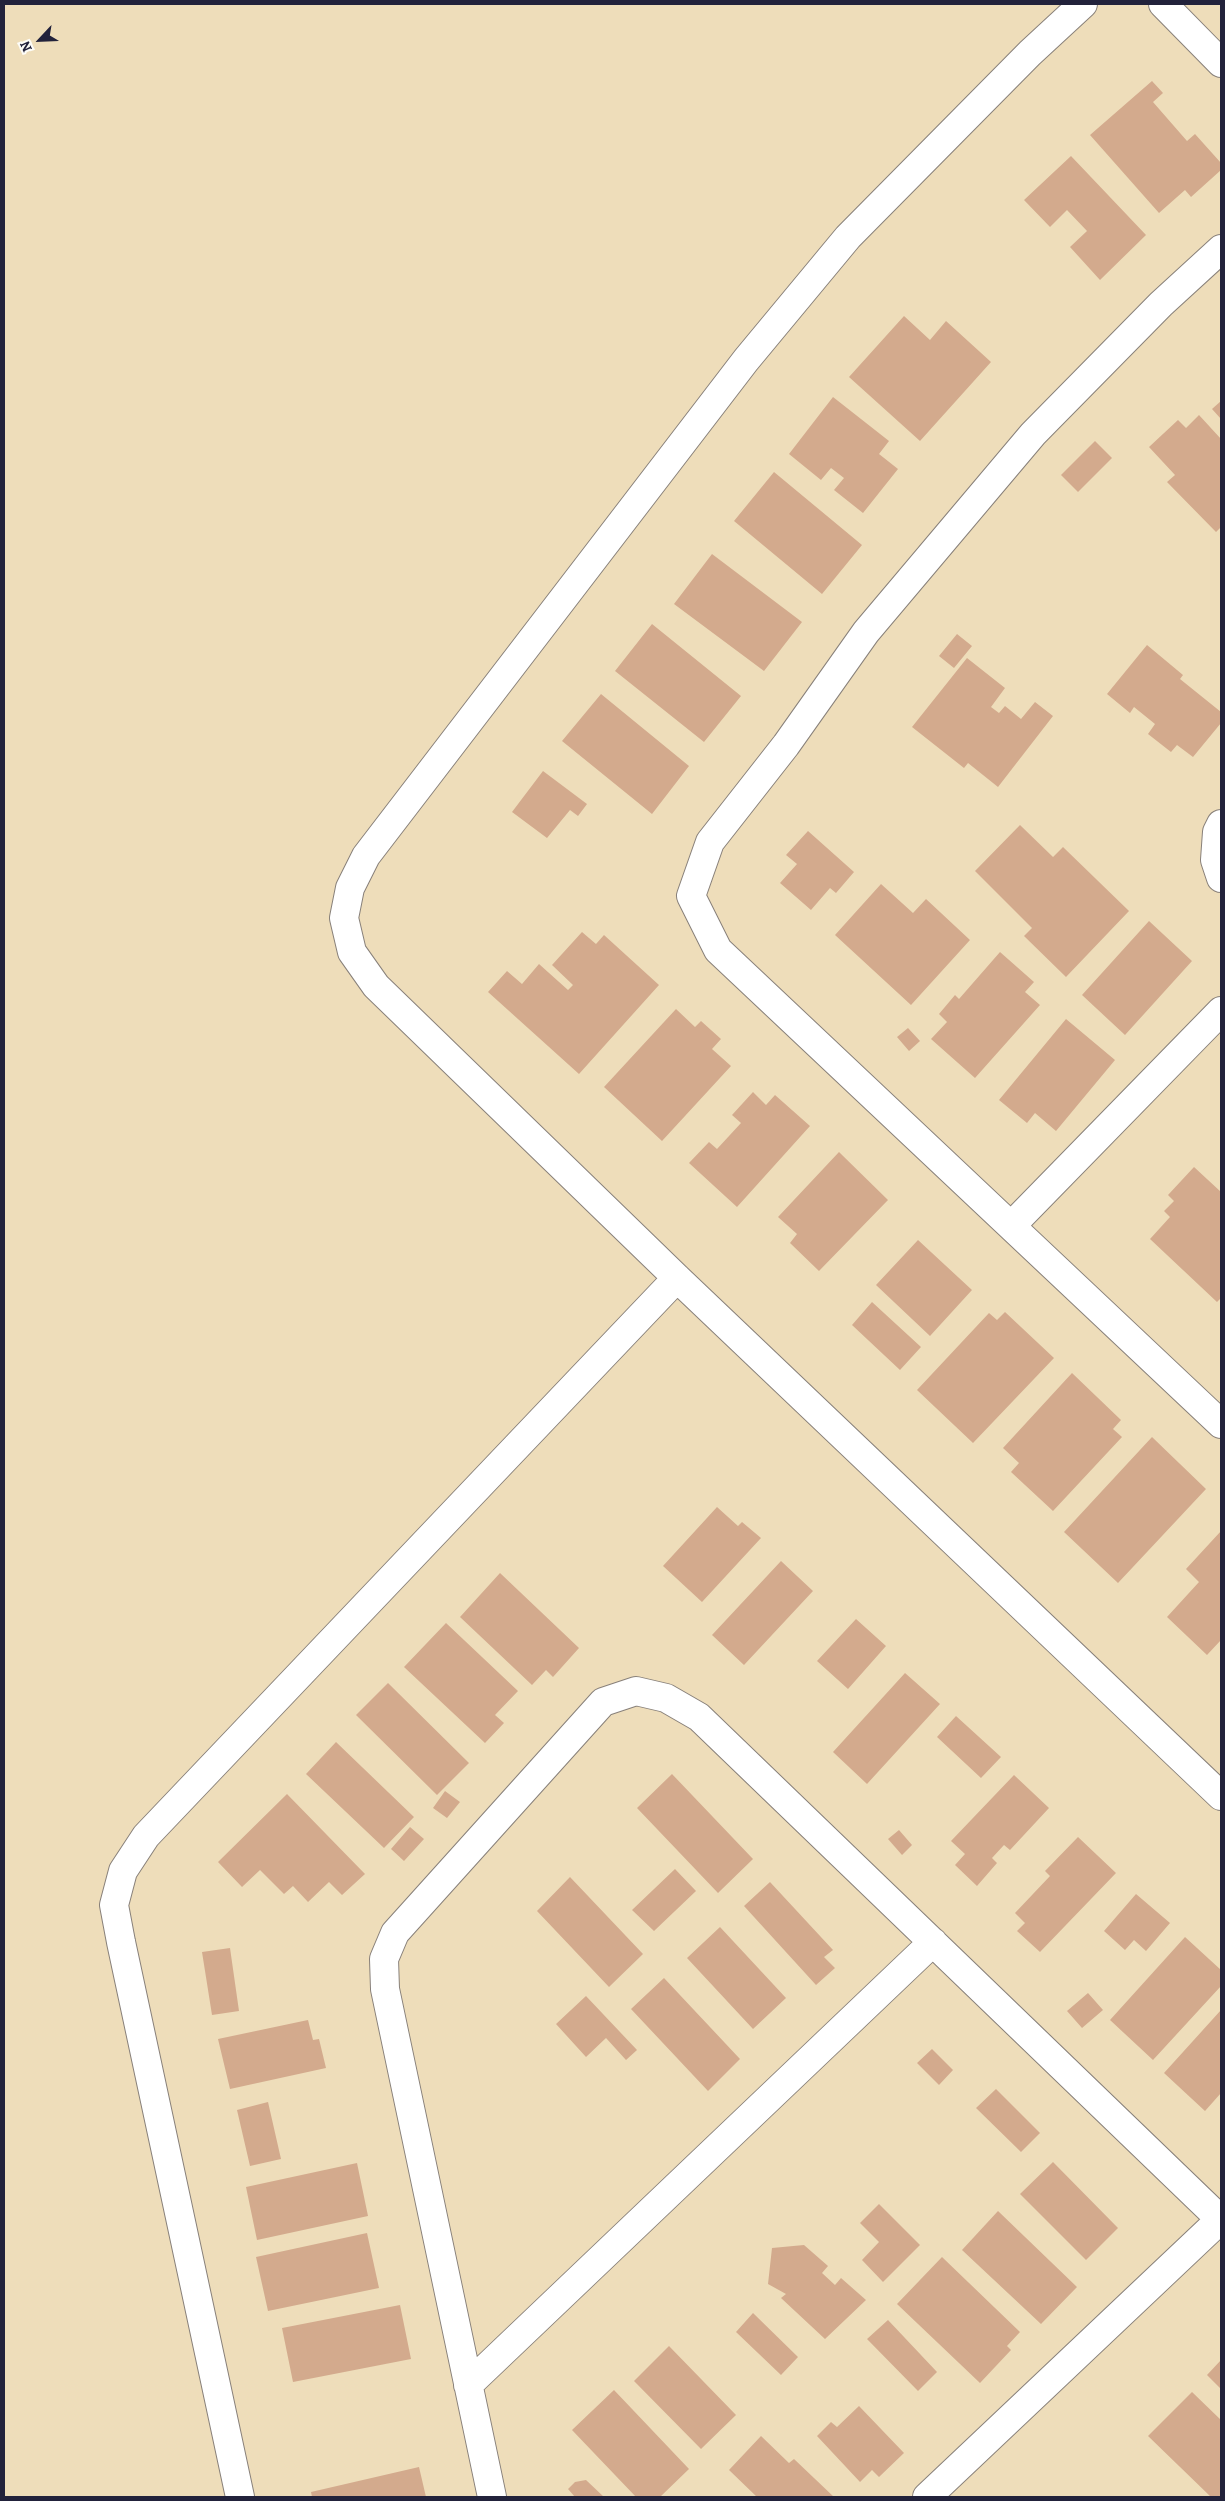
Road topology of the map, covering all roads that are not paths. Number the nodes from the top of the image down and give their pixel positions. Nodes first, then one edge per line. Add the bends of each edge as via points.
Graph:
1 (1083, 4) edge
2 (1163, 4) edge
3 (1221, 63) edge
4 (1221, 249) edge
5 (1221, 824) edge
6 (1221, 878) edge
7 (1221, 1011) edge
8 (1012, 1225) junction
9 (677, 1278) junction
10 (1221, 1424) edge
11 (1221, 1796) edge
12 (933, 1942) junction
13 (1221, 2219) edge
14 (468, 2385) junction
15 (240, 2497) edge
16 (492, 2497) edge
17 (927, 2497) edge

1 - 9 street via 1030,53 848,237 746,360 366,856 350,888 344,918 352,952 376,986
2 - 3 street
4 - 8 street via 1161,304 1033,434 872,624 786,745 710,842 691,896 718,950
5 - 6 street via 1217,832 1215,860
7 - 8 street
8 - 10 street
9 - 11 street
9 - 15 street via 152,1829 123,1870 114,1905 119,1933
12 - 13 street
12 - 14 street
12 - 14 street via 699,1717 666,1698 636,1691 603,1702 396,1933 384,1959 385,1989
13 - 17 street
14 - 16 street

